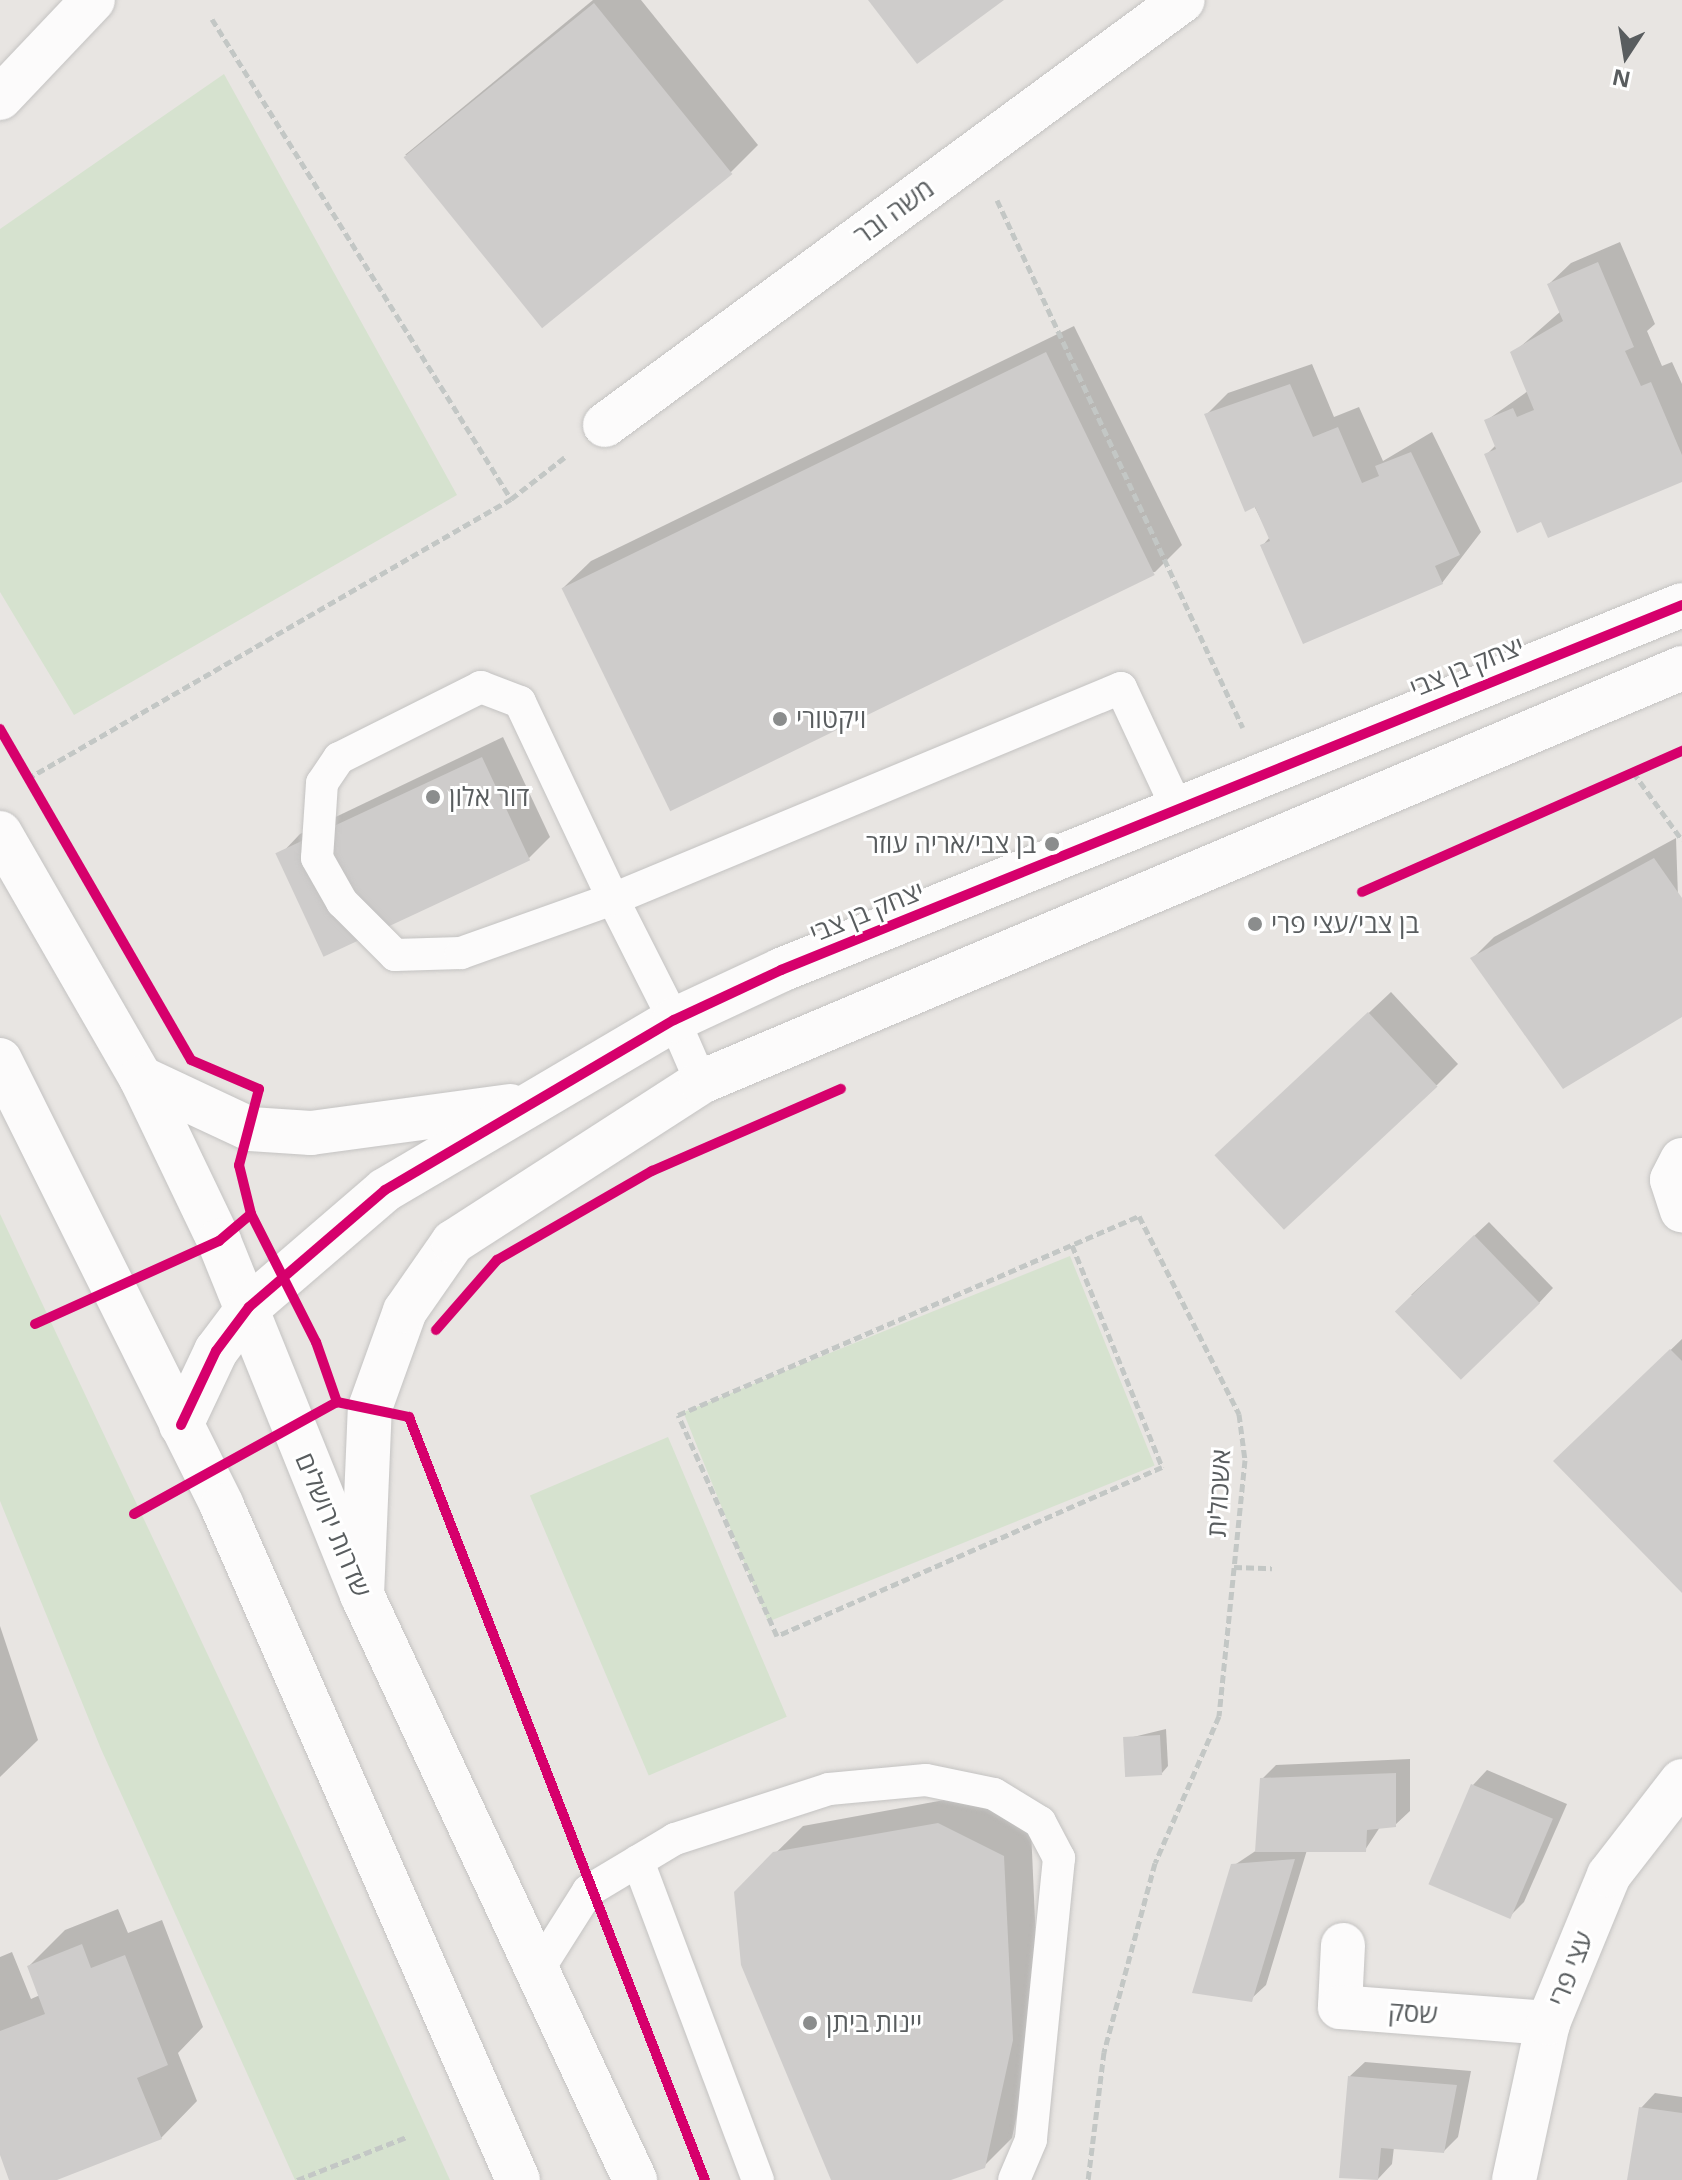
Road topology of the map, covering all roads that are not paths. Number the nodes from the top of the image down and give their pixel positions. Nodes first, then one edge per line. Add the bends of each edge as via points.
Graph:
1 (91, 0) edge
2 (1183, 0) edge
3 (0, 60) edge
4 (0, 98) edge
5 (605, 425) road end
6 (1682, 605) edge
7 (1682, 668) edge
8 (1178, 810) junction
9 (0, 833) edge
10 (613, 899) junction
11 (674, 1020) junction
12 (0, 1060) edge
13 (141, 1078) junction
14 (701, 1082) junction
15 (520, 1105) junction
16 (1682, 1160) edge
17 (1682, 1210) edge
18 (249, 1307) junction
19 (181, 1425) junction
20 (362, 1595) junction
21 (1682, 1781) edge
22 (638, 1861) junction
23 (1343, 1945) dead end
24 (540, 1967) junction
25 (1548, 2023) junction
26 (518, 2180) edge
27 (635, 2180) edge
28 (758, 2180) edge
29 (1014, 2180) edge
30 (1514, 2180) edge

1 - 3 street
1 - 4 street
2 - 5 street, משה ובר
6 - 8 street, יצחק בן צבי
7 - 14 street
8 - 10 lane via 1121,688
8 - 11 street, יצחק בן צבי
9 - 13 street, שדרות ירושלים
10 - 10 lane via 461,953 395,955 342,902 317,858 322,783 339,758 481,687 520,702
10 - 11 lane
11 - 14 lane
11 - 15 street, יצחק בן צבי
12 - 19 street
13 - 15 street via 250,1129 311,1133
13 - 18 street, שדרות ירושלים
14 - 20 street via 453,1242 405,1311 370,1408
15 - 18 street, יצחק בן צבי via 385,1190
16 - 17 street via 1672,1180
18 - 19 street, יצחק בן צבי via 216,1351
18 - 20 street, שדרות ירושלים
19 - 26 street
20 - 24 street, שדרות ירושלים
21 - 25 street, עצי פרי via 1609,1875
22 - 24 lane via 588,1891
22 - 28 lane
22 - 29 lane via 675,1839 829,1789 926,1780 994,1794 1040,1822 1059,1858 1031,2140
23 - 25 street, שסק via 1340,2007
24 - 27 street, שדרות ירושלים
25 - 30 street, עצי פרי

